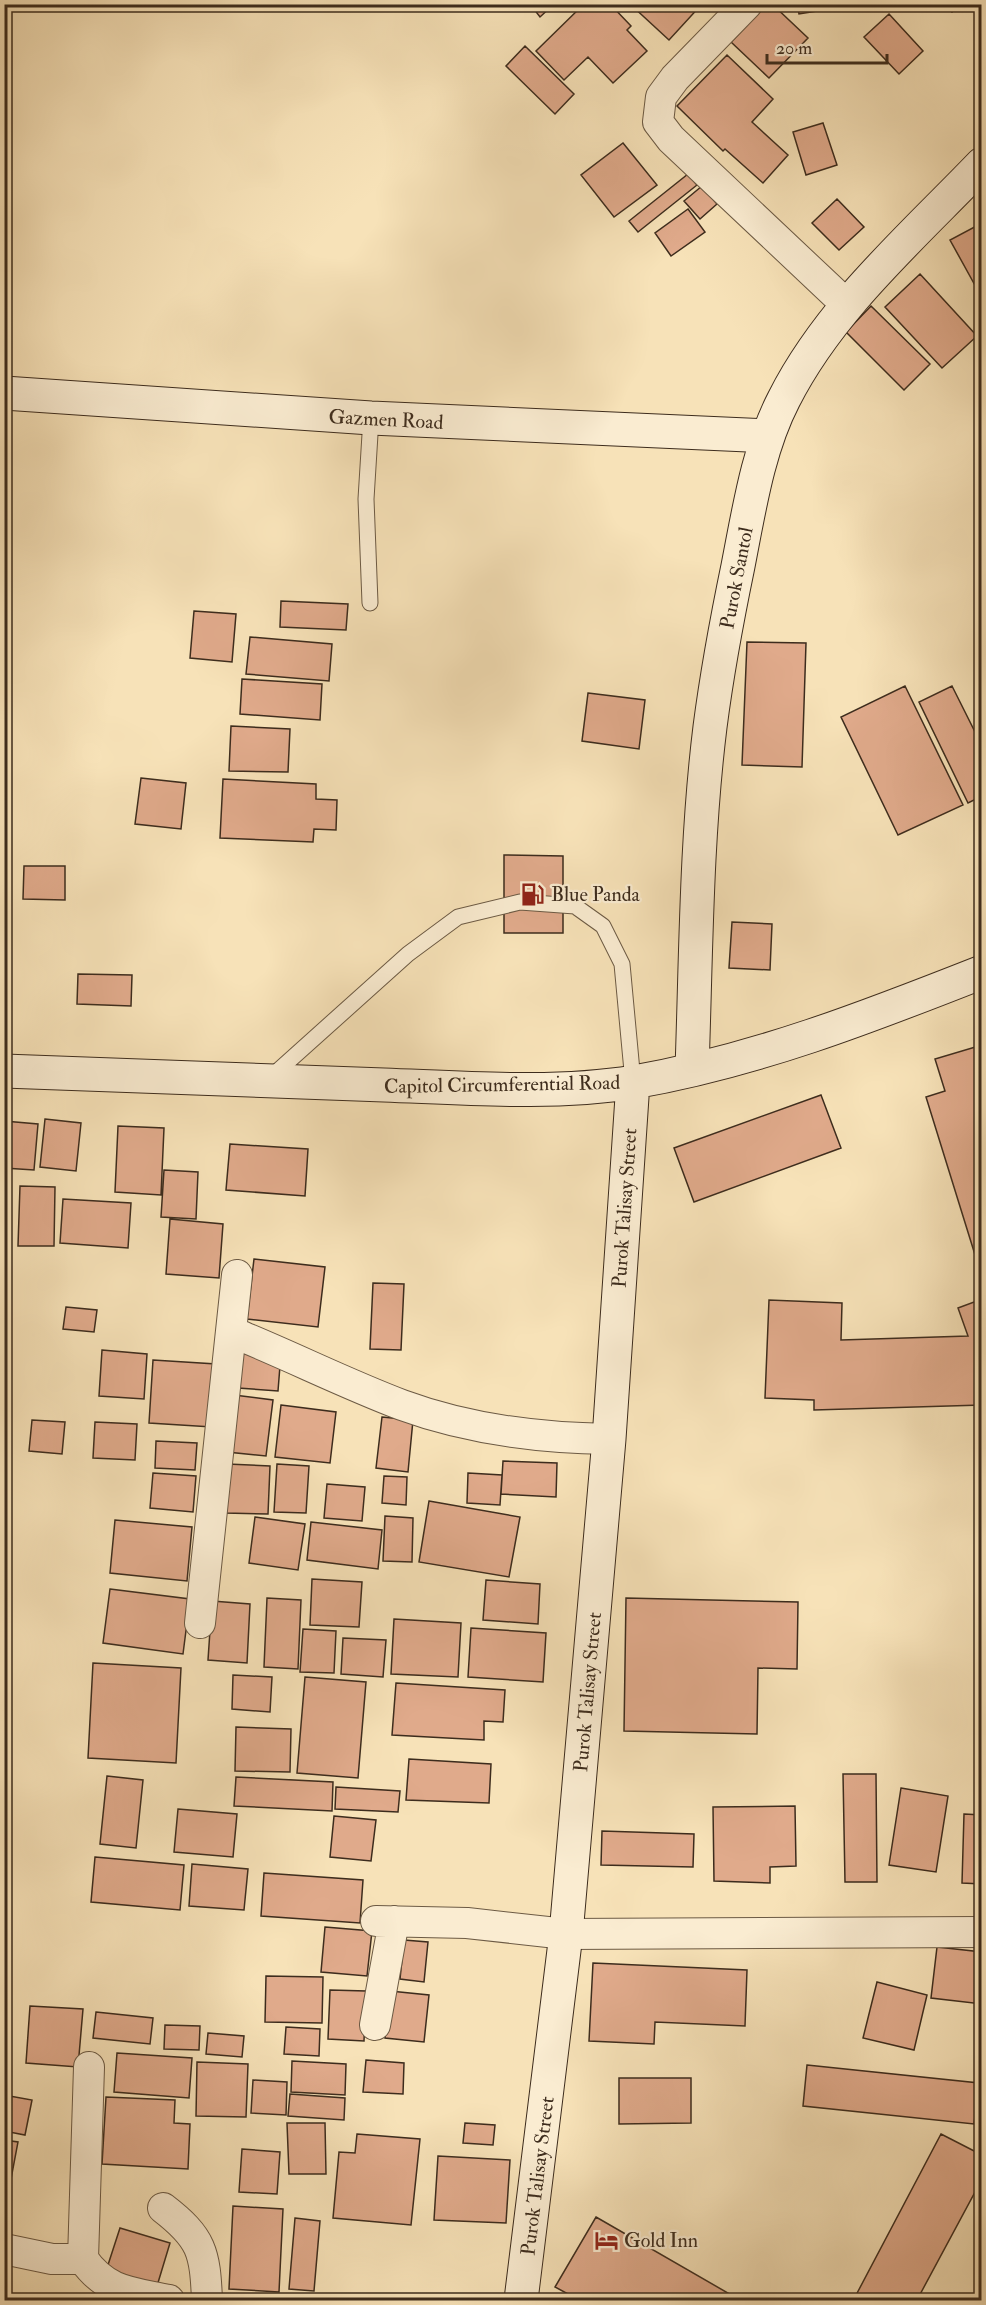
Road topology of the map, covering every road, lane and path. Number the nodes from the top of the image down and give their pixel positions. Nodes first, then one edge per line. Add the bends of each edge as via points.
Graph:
1 (747, 4) edge
2 (981, 164) edge
3 (847, 305) junction
4 (4, 393) edge
5 (371, 418) junction
6 (768, 436) junction
7 (370, 603) dead end
8 (981, 972) edge
9 (692, 1069) junction
10 (4, 1071) edge
11 (267, 1081) junction
12 (633, 1082) junction
13 (237, 1275) dead end
14 (231, 1331) junction
15 (609, 1439) junction
16 (200, 1623) dead end
17 (981, 1932) edge
18 (566, 1934) junction
19 (375, 2025) dead end
20 (89, 2067) dead end
21 (163, 2208) dead end
22 (4, 2249) edge
23 (83, 2259) junction
24 (169, 2301) edge
25 (207, 2301) edge
26 (521, 2301) edge

1 - 3 street via 675,78 661,97 658,122 671,139
2 - 3 street, Purok Santol
3 - 6 street, Purok Santol via 808,358 784,398
4 - 5 street, Gazmen Road
5 - 6 street, Gazmen Road
5 - 7 lane via 366,499
6 - 9 street, Purok Santol via 738,562 710,729
8 - 9 street, Capitol Circumferential Road via 804,1040
9 - 12 street, Capitol Circumferential Road
10 - 11 street, Capitol Circumferential Road
11 - 12 street, Capitol Circumferential Road via 506,1088
11 - 12 lane via 408,954 458,918 520,902 575,906 603,926 622,964
12 - 15 street, Purok Talisay Street
13 - 14 street
14 - 15 street via 347,1383 438,1416 524,1433
14 - 16 street
15 - 18 street, Purok Talisay Street
17 - 18 street
18 - 19 street via 467,1923 385,1921
18 - 26 street, Purok Talisay Street
20 - 23 street
21 - 25 street via 200,2245
22 - 23 street via 52,2259
23 - 24 street via 94,2275 116,2290

